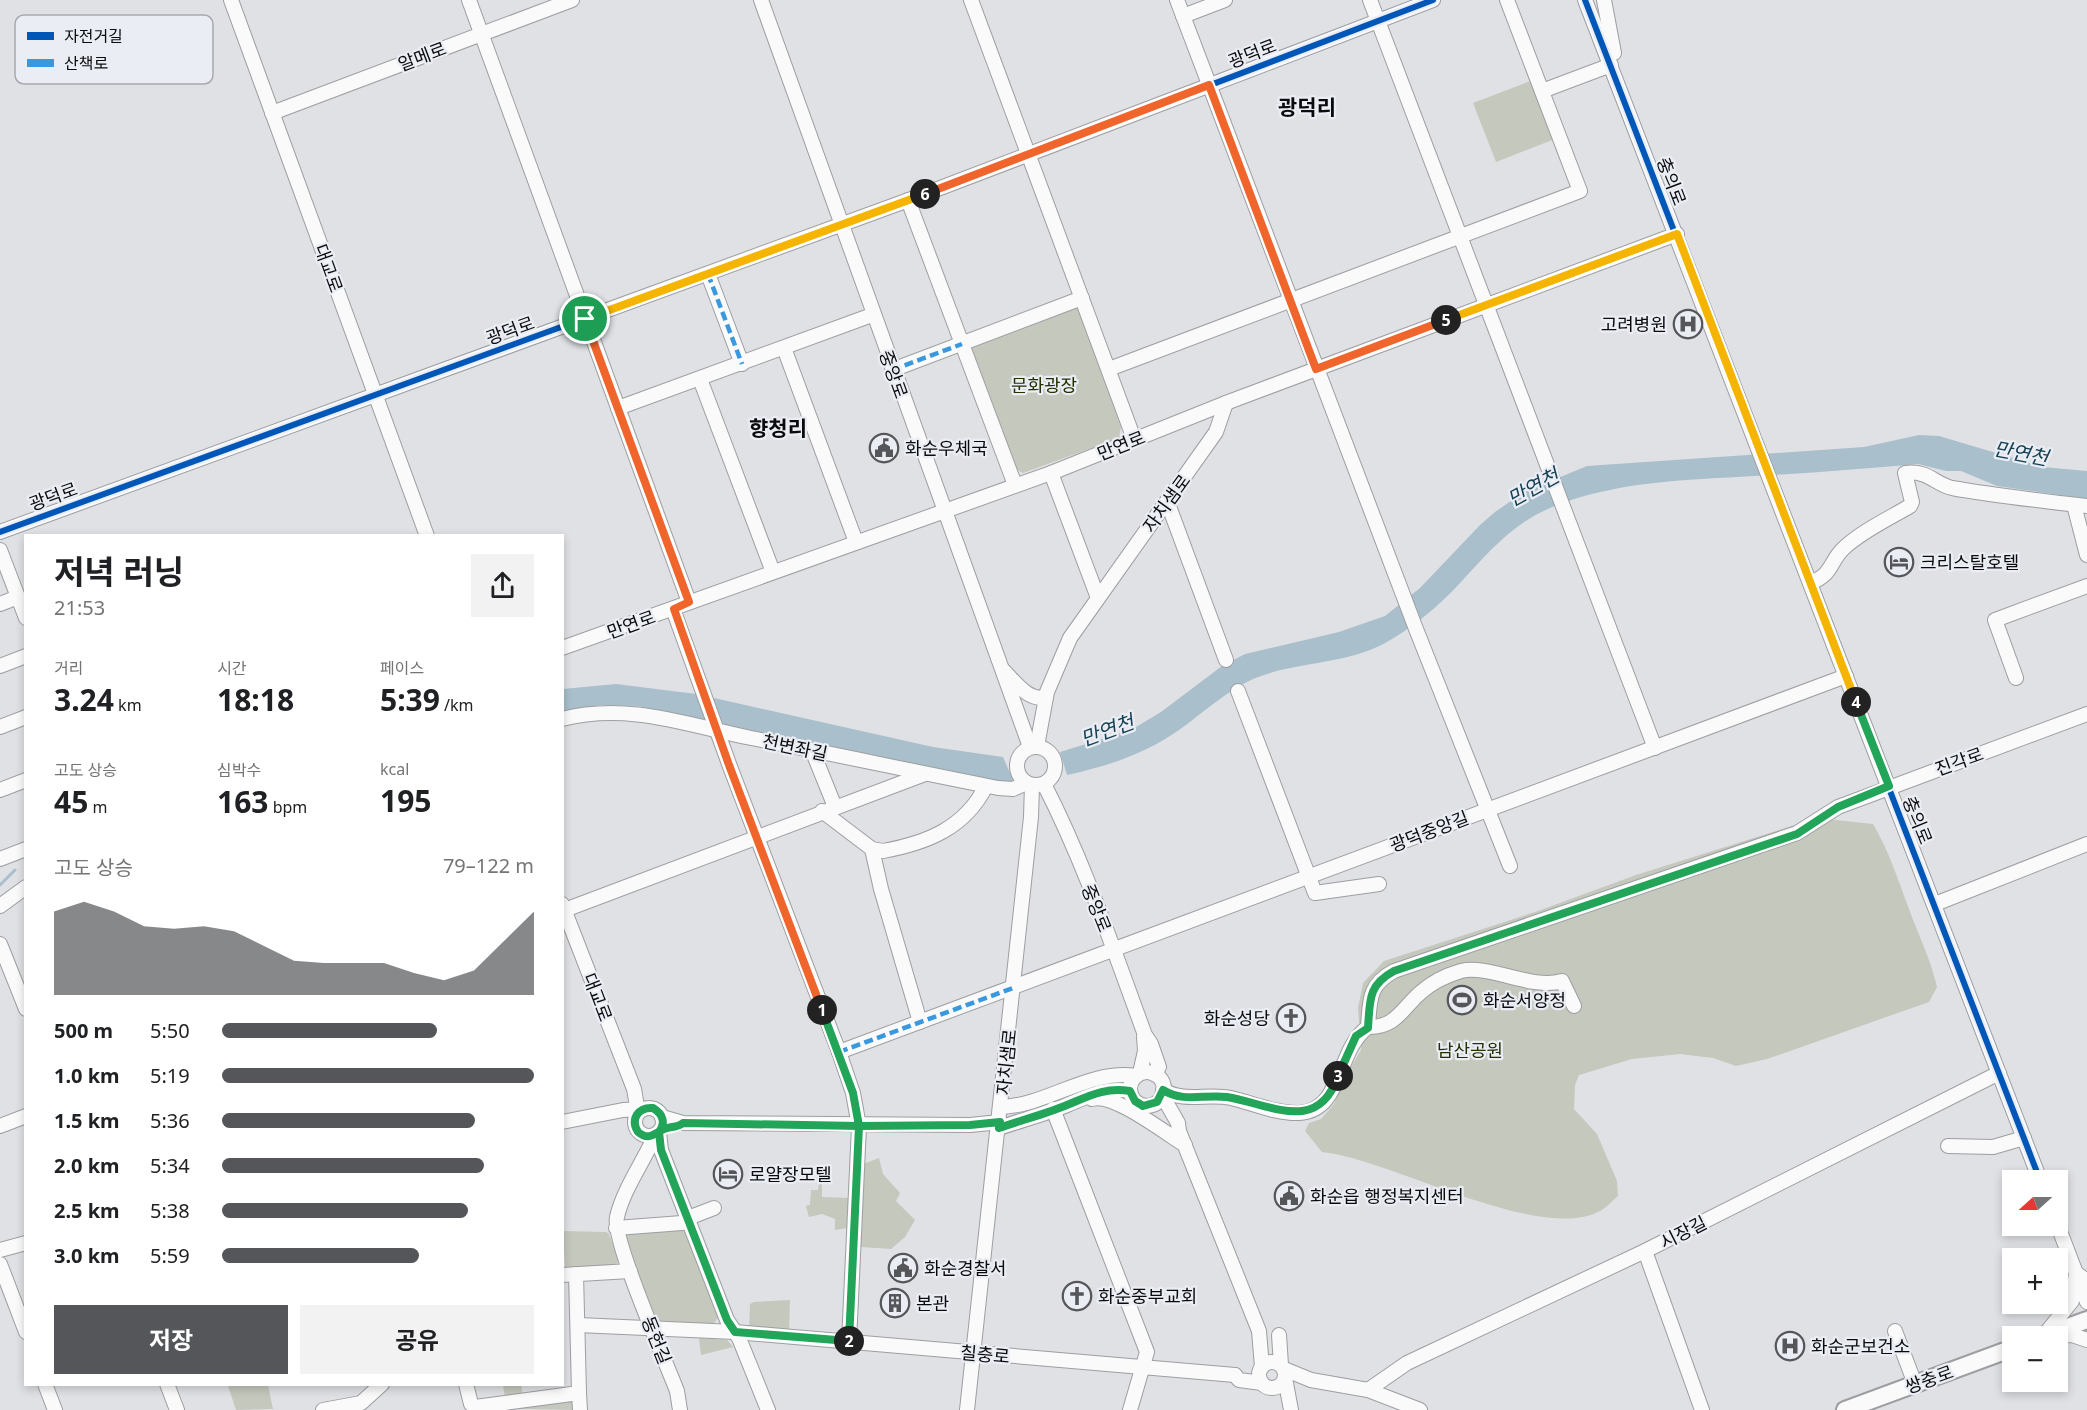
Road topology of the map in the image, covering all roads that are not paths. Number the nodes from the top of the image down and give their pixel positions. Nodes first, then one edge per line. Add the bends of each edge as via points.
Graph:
1 (231, 0) edge
2 (469, 0) edge
3 (572, 0) edge
4 (761, 0) edge
5 (971, 0) edge
6 (1177, 0) edge
7 (1224, 0) edge
8 (1370, 0) edge
9 (1433, 0) edge
10 (1507, 0) edge
11 (1585, 0) edge
12 (1604, 0) edge
13 (1183, 16) junction
14 (1378, 21) junction
15 (481, 33) junction
16 (1611, 65) junction
17 (1209, 85) junction
18 (1542, 91) junction
19 (1624, 99) junction
20 (272, 113) junction
21 (1029, 154) junction
22 (908, 200) junction
23 (841, 225) junction
24 (1677, 234) junction
25 (1459, 236) junction
26 (708, 273) junction
27 (1083, 298) junction
28 (1290, 300) junction
29 (1486, 306) junction
30 (872, 315) junction
31 (585, 319) junction
32 (962, 344) junction
33 (784, 348) junction
34 (742, 364) junction
35 (1109, 369) junction
36 (1316, 369) junction
37 (892, 370) junction
38 (700, 379) junction
39 (374, 395) junction
40 (1226, 403) junction
41 (618, 408) junction
42 (1134, 439) junction
43 (1051, 472) junction
44 (1015, 485) junction
45 (1167, 501) junction
46 (2080, 505) edge
47 (944, 511) junction
48 (0, 532) edge
49 (426, 534) edge
50 (856, 542) junction
51 (0, 550) edge
52 (2087, 555) edge
53 (773, 572) junction
54 (1810, 583) junction
55 (2087, 586) edge
56 (18, 597) junction
57 (1098, 598) junction
58 (689, 602) junction
59 (0, 604) edge
60 (674, 609) junction
61 (24, 613) edge
62 (564, 647) edge
63 (24, 657) edge
64 (1226, 660) dead end
65 (0, 666) edge
66 (999, 666) junction
67 (1846, 676) junction
68 (2016, 678) dead end
69 (1238, 692) dead end
70 (1046, 697) junction
71 (2087, 714) edge
72 (24, 718) edge
73 (564, 719) edge
74 (0, 727) edge
75 (717, 728) junction
76 (1033, 747) junction
77 (1654, 748) junction
78 (812, 750) junction
79 (926, 774) junction
80 (24, 781) edge
81 (1034, 784) junction
82 (986, 786) junction
83 (1889, 786) junction
84 (0, 790) edge
85 (1488, 808) junction
86 (829, 809) junction
87 (1060, 815) junction
88 (1031, 817) junction
89 (757, 837) junction
90 (2087, 844) edge
91 (872, 849) junction
92 (24, 850) edge
93 (0, 859) edge
94 (1510, 866) dead end
95 (1309, 877) junction
96 (1379, 884) dead end
97 (24, 888) edge
98 (1935, 904) junction
99 (0, 906) edge
100 (564, 908) edge
101 (564, 911) edge
102 (0, 944) edge
103 (1113, 947) junction
104 (1013, 988) junction
105 (24, 1004) edge
106 (1574, 1006) dead end
107 (920, 1022) junction
108 (1368, 1028) junction
109 (838, 1052) junction
110 (1999, 1072) junction
111 (1144, 1074) junction
112 (634, 1089) junction
113 (1130, 1091) junction
114 (1163, 1092) junction
115 (1067, 1105) junction
116 (1148, 1106) junction
117 (1001, 1107) junction
118 (1053, 1109) junction
119 (619, 1112) junction
120 (640, 1112) junction
121 (24, 1117) edge
122 (564, 1122) edge
123 (680, 1125) junction
124 (1000, 1125) junction
125 (0, 1126) edge
126 (859, 1126) junction
127 (1179, 1131) junction
128 (658, 1137) junction
129 (2024, 1138) junction
130 (1185, 1144) junction
131 (1948, 1146) dead end
132 (2036, 1170) edge
133 (714, 1208) dead end
134 (688, 1218) junction
135 (616, 1228) junction
136 (2063, 1236) edge
137 (24, 1244) edge
138 (0, 1250) edge
139 (1645, 1251) junction
140 (0, 1264) edge
141 (630, 1271) junction
142 (569, 1274) edge
143 (2081, 1277) edge
144 (2087, 1302) edge
145 (2087, 1320) edge
146 (578, 1325) junction
147 (2053, 1326) edge
148 (24, 1327) edge
149 (2068, 1327) edge
150 (653, 1328) junction
151 (1895, 1331) dead end
152 (735, 1332) junction
153 (1262, 1333) junction
154 (2068, 1335) edge
155 (2087, 1340) edge
156 (849, 1342) junction
157 (2002, 1352) edge
158 (972, 1353) junction
159 (1143, 1368) junction
160 (1275, 1373) junction
161 (1307, 1381) junction
162 (1916, 1384) junction
163 (46, 1386) edge
164 (168, 1386) edge
165 (380, 1386) edge
166 (466, 1386) edge
167 (1368, 1390) junction
168 (579, 1393) junction
169 (1290, 1408) edge
170 (55, 1410) edge
171 (177, 1410) edge
172 (323, 1410) edge
173 (580, 1410) edge
174 (680, 1410) edge
175 (768, 1410) edge
176 (967, 1410) edge
177 (1130, 1410) edge
178 (1420, 1410) edge
179 (1702, 1410) edge
180 (1845, 1410) edge

1 - 20 street, 대교로
2 - 15 street
3 - 15 street, 알메로
4 - 23 street, 중앙로
5 - 21 street
6 - 13 street
7 - 13 street
8 - 14 street
9 - 14 street, 광덕로
10 - 18 street
11 - 16 street, 충의로
12 - 19 street, 충의로
13 - 17 street
14 - 17 street, 광덕로
14 - 25 street
15 - 20 street, 알메로
15 - 31 street
16 - 18 street
16 - 19 street, 충의로
17 - 21 street, 광덕로
17 - 28 street
18 - 25 street via 1580,191
19 - 24 street, 충의로
20 - 39 street, 대교로
21 - 22 street, 광덕로
21 - 27 street
22 - 23 street, 광덕로
22 - 32 street
23 - 26 street, 광덕로
23 - 30 street, 중앙로
24 - 29 street, 만연로
24 - 54 street, 충의로
25 - 28 street
25 - 29 street
26 - 31 street, 광덕로
26 - 34 street
27 - 32 street
27 - 35 street
28 - 35 street
28 - 36 street
29 - 36 street, 만연로
29 - 77 street
30 - 33 street
30 - 37 street, 중앙로
31 - 39 street, 광덕로
31 - 41 street
32 - 37 street
32 - 44 street
33 - 34 street
33 - 50 street
34 - 38 street
35 - 42 street
36 - 40 street, 만연로
36 - 85 street
37 - 47 street, 중앙로
38 - 41 street
38 - 53 street
39 - 48 street, 광덕로
39 - 49 street, 대교로
40 - 42 street, 만연로
40 - 45 street, 자치샘로 via 1215,432
41 - 58 street
42 - 43 street, 만연로
43 - 44 street, 만연로
43 - 57 street
44 - 47 street, 만연로
45 - 57 street, 자치샘로
45 - 64 street
46 - 52 street
46 - 54 street via 1992,496 1949,488 1924,473 1905,473 1910,506 1852,541 1826,576
47 - 50 street, 만연로
47 - 66 street, 중앙로
50 - 53 street, 만연로
51 - 56 street
53 - 58 street, 만연로
54 - 67 street, 충의로
55 - 68 street via 1995,620
56 - 59 street
56 - 61 street
57 - 70 street, 자치샘로 via 1070,638
58 - 60 street, 만연로
60 - 62 street, 만연로
60 - 75 street
63 - 65 street
66 - 70 street via 1030,695
66 - 76 street, 중앙로
67 - 77 street, 광덕중앙길
67 - 83 street, 충의로
69 - 95 street
70 - 76 street, 자치샘로
71 - 83 street, 진각로
72 - 74 street
73 - 75 street, 천변좌길 via 601,711 632,712
75 - 78 street, 천변좌길
75 - 89 street
76 - 81 street via 1020,755 1017,767
76 - 81 street via 1047,750 1056,762 1053,776
77 - 85 street, 광덕중앙길
78 - 79 street, 천변좌길
78 - 86 street
79 - 82 street, 천변좌길
79 - 86 street
80 - 84 street
81 - 82 street, 천변좌길 via 1013,789
81 - 87 street, 중앙로
81 - 88 street, 자치샘로
82 - 91 street via 970,813 951,828 893,849
83 - 98 street, 충의로
83 - 108 street, 진각로 via 1838,807 1797,834 1394,971 1374,987
85 - 94 street
85 - 95 street, 광덕중앙길
86 - 89 street
86 - 91 street
87 - 88 street via 1042,811
87 - 103 street, 중앙로
88 - 104 street, 자치샘로
89 - 100 street
89 - 109 street
90 - 98 street
91 - 107 street
92 - 93 street
95 - 96 street via 1315,893
95 - 103 street, 광덕중앙길
97 - 99 street
98 - 110 street, 충의로
101 - 112 street, 대교로
102 - 105 street
103 - 104 street, 광덕중앙길
103 - 111 street, 중앙로 via 1159,1067
104 - 107 street, 광덕중앙길
104 - 117 street, 자치샘로
106 - 108 street via 1562,981 1513,979 1469,970 1429,986 1395,1020
107 - 109 street, 광덕중앙길
108 - 114 street via 1356,1036 1330,1095 1303,1112 1227,1097 1174,1097
109 - 126 street via 853,1093
110 - 129 street, 충의로
110 - 139 street, 시장길
111 - 113 street via 1131,1083
111 - 114 street via 1161,1081
111 - 117 street via 1112,1074 1019,1105
112 - 119 street
112 - 120 street, 대교로
113 - 115 street via 1100,1091
113 - 116 street via 1135,1101
114 - 116 street via 1157,1102
114 - 127 street
115 - 118 street
115 - 130 street via 1097,1097 1111,1100
116 - 127 street
117 - 124 street, 자치샘로
118 - 124 street
118 - 159 street via 1143,1338 1147,1352
119 - 120 street
119 - 122 street
120 - 128 street via 638,1132
120 - 128 street via 658,1111
121 - 125 street
123 - 126 street
123 - 128 street
123 - 128 street via 668,1138
124 - 126 street
124 - 158 street, 자치샘로
126 - 156 street
127 - 130 street
128 - 134 street
128 - 135 street via 619,1210
129 - 131 street via 1993,1147
129 - 132 street, 충의로
130 - 153 street
133 - 134 street
134 - 135 street via 682,1223
134 - 152 street
135 - 141 street, 동헌길
136 - 143 street
137 - 138 street
139 - 167 street, 시장길 via 1407,1363
139 - 179 street
140 - 148 street
141 - 142 street
141 - 150 street, 동헌길
142 - 146 street
143 - 144 street
143 - 147 street via 2072,1301
145 - 149 main road
146 - 150 street
146 - 168 street
150 - 152 street
150 - 174 street, 동헌길 via 677,1391
151 - 162 street
152 - 156 street, 칠충로
152 - 175 street
153 - 160 street
153 - 160 street via 1279,1335
154 - 155 street
156 - 158 street, 칠충로
157 - 162 main road, 쌍충로
158 - 159 street, 칠충로
158 - 176 street, 자치샘로
159 - 160 street, 칠충로 via 1235,1375 1239,1380
159 - 177 street
160 - 161 street, 칠충로
160 - 169 street
161 - 167 street
161 - 169 street via 1294,1388
162 - 180 main road, 쌍충로
163 - 170 street
164 - 171 street
165 - 172 street via 366,1400
166 - 168 street via 475,1407
167 - 178 street
168 - 173 street

